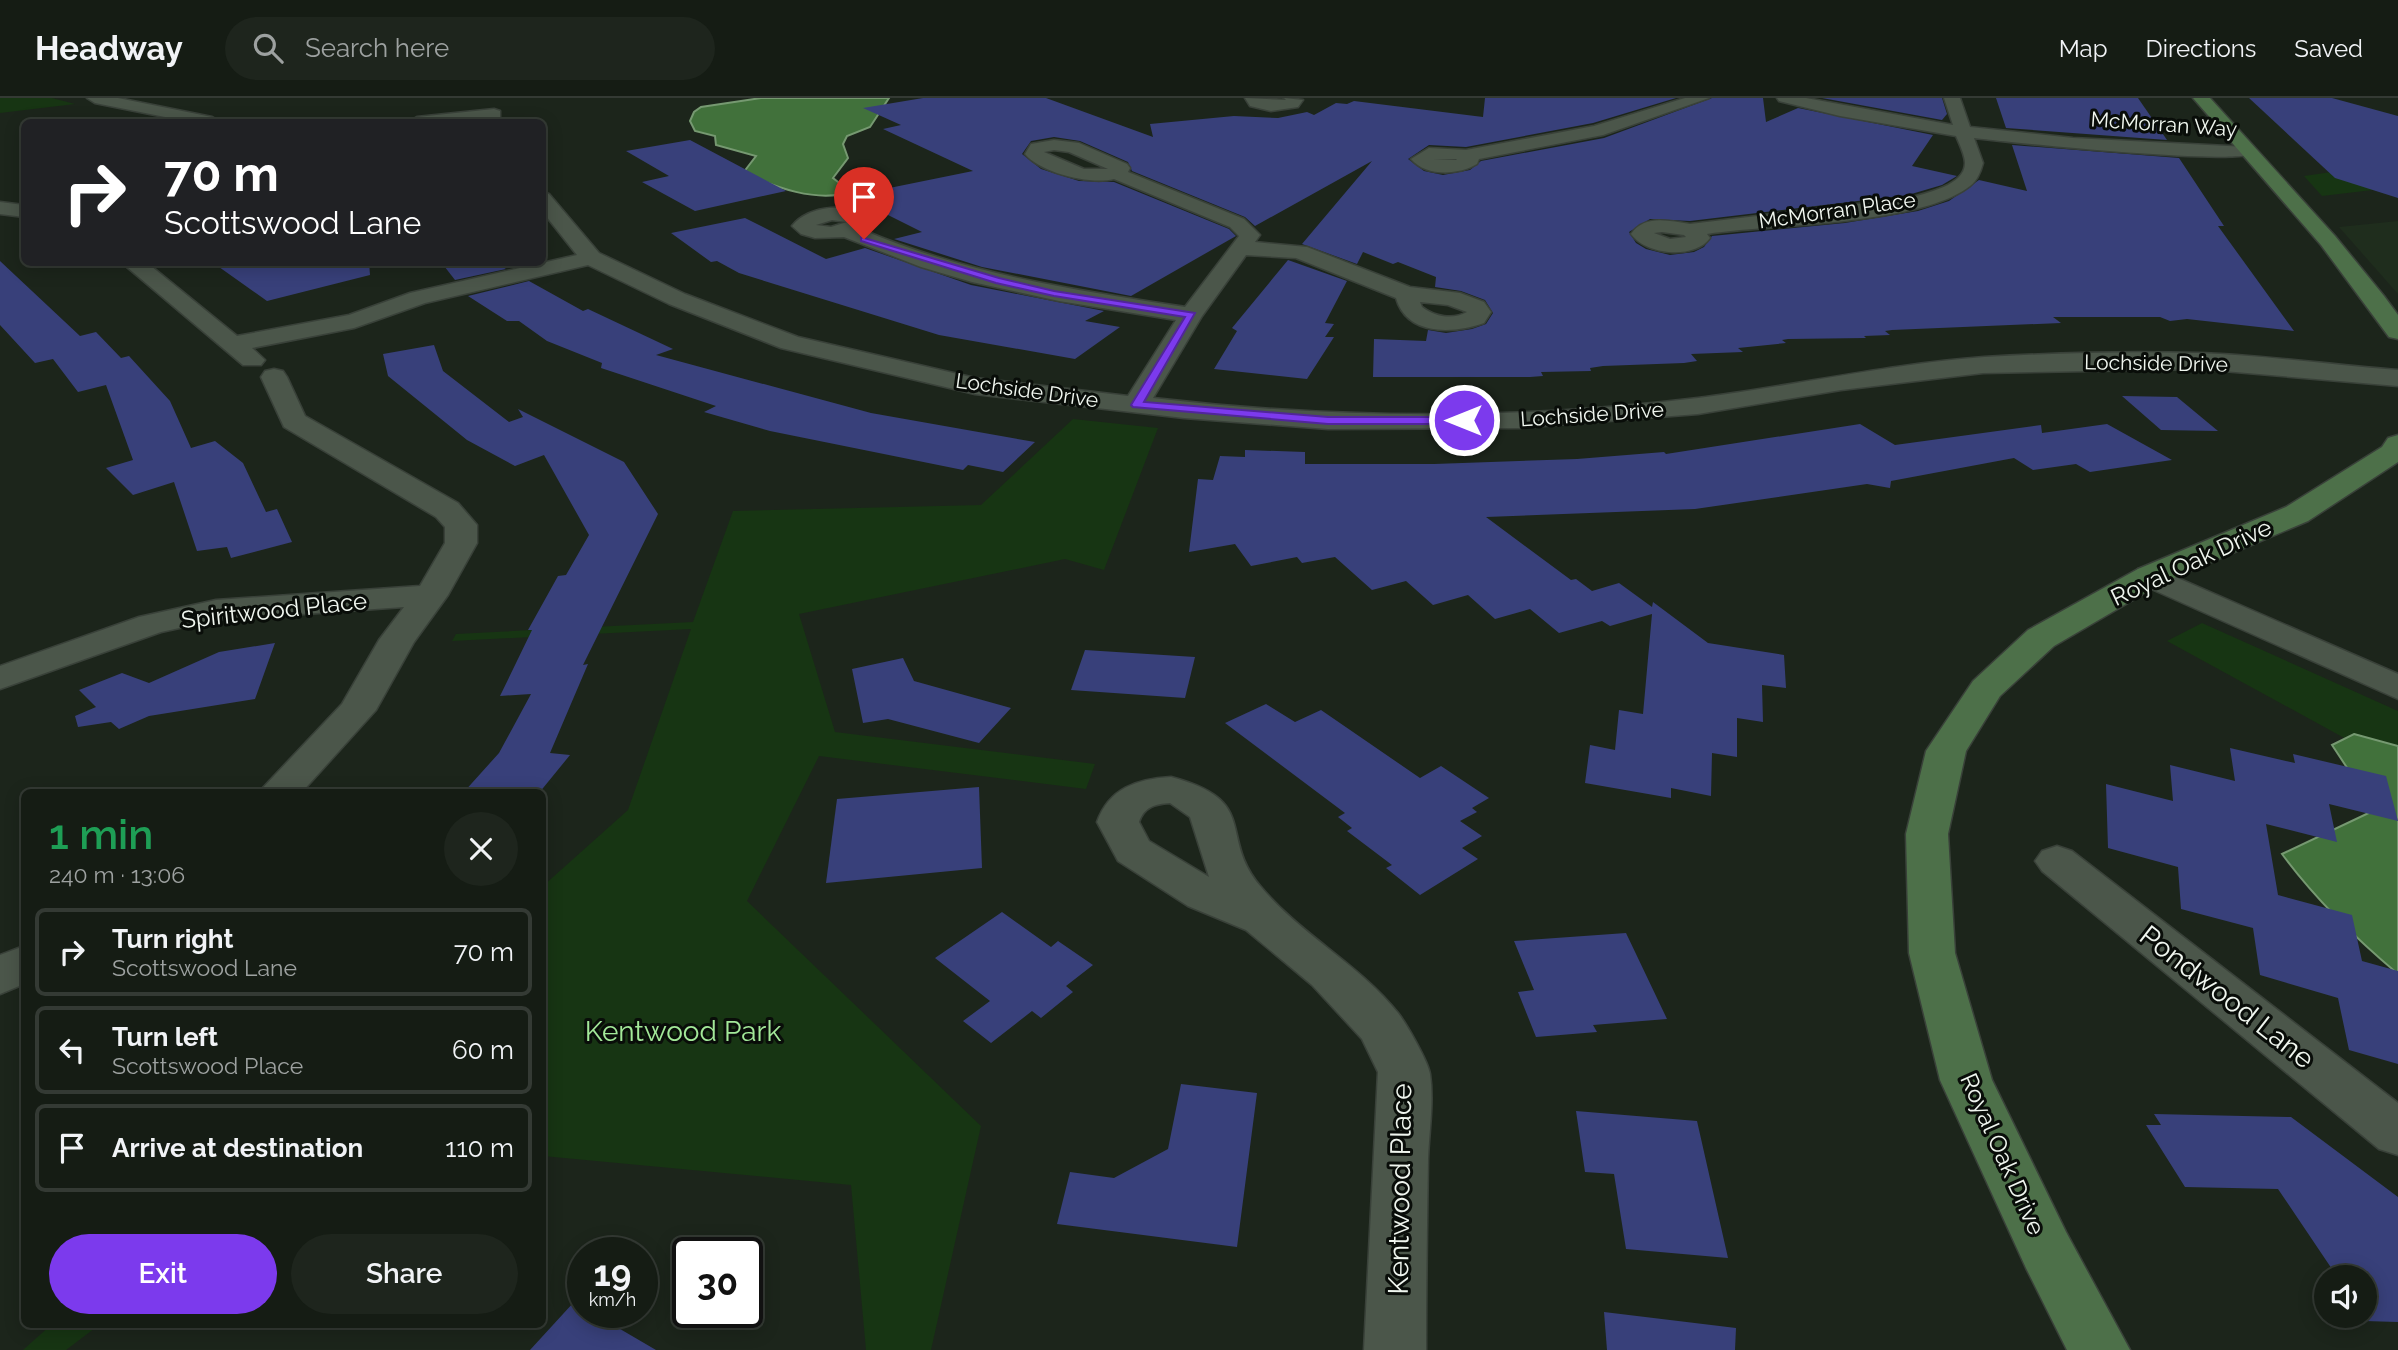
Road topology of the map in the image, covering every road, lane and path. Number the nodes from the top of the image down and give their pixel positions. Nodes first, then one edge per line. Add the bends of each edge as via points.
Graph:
1 (95, 98) edge
2 (479, 98) edge
3 (1254, 98) edge
4 (1292, 98) edge
5 (1701, 98) edge
6 (1785, 98) edge
7 (1952, 98) edge
8 (2201, 98) edge
9 (496, 118) edge
10 (197, 119) edge
11 (476, 119) edge
12 (1961, 129) junction
13 (2247, 152) junction
14 (1465, 156) dead end
15 (1115, 173) dead end
16 (546, 203) edge
17 (0, 208) edge
18 (21, 211) edge
19 (846, 230) dead end
20 (1690, 230) dead end
21 (1244, 248) junction
22 (591, 258) junction
23 (137, 266) edge
24 (1406, 294) dead end
25 (1191, 315) junction
26 (354, 321) junction
27 (2398, 332) edge
28 (232, 344) junction
29 (293, 364) junction
30 (2398, 378) edge
31 (1136, 405) junction
32 (2398, 444) edge
33 (2150, 576) junction
34 (431, 596) junction
35 (0, 678) edge
36 (2398, 688) edge
37 (282, 789) edge
38 (2057, 861) dead end
39 (1262, 919) dead end
40 (21, 965) edge
41 (0, 976) edge
42 (2398, 1133) edge
43 (1395, 1350) edge
44 (2099, 1350) edge

1 - 10 street
2 - 9 street
3 - 4 street via 1255,103 1272,106 1292,104
5 - 14 street via 1597,131
6 - 12 street, McMorran Way via 1870,117
7 - 12 street
8 - 13 main road
9 - 11 street
12 - 13 street, McMorran Way
12 - 20 street, McMorran Place via 1972,153 1972,173 1942,193 1892,206
13 - 27 main road via 2351,266
15 - 21 street via 1237,223 1250,235
16 - 22 street, Lochside Drive
17 - 18 street
19 - 25 street via 996,280
21 - 24 street via 1299,252
21 - 25 street
22 - 26 street via 418,298
22 - 31 street, Lochside Drive via 677,299 790,344 975,386
23 - 28 street
25 - 31 street
26 - 28 street
26 - 29 street
28 - 29 street
29 - 34 street via 294,421 447,510 461,525 461,543
30 - 31 street, Lochside Drive via 2200,361 1983,365 1698,405 1519,420 1328,421
32 - 33 main road, Royal Oak Drive via 2392,453 2297,514
33 - 36 street
33 - 44 main road, Royal Oak Drive via 2041,638 1986,689 1946,751 1927,834 1932,953 1966,1080
34 - 35 street, Spiritwood Place via 216,610 151,624
34 - 37 street via 397,640 357,710
38 - 42 street, Pondwood Lane
39 - 43 street, Kentwood Place via 1329,973 1381,1027 1404,1072
40 - 41 street

